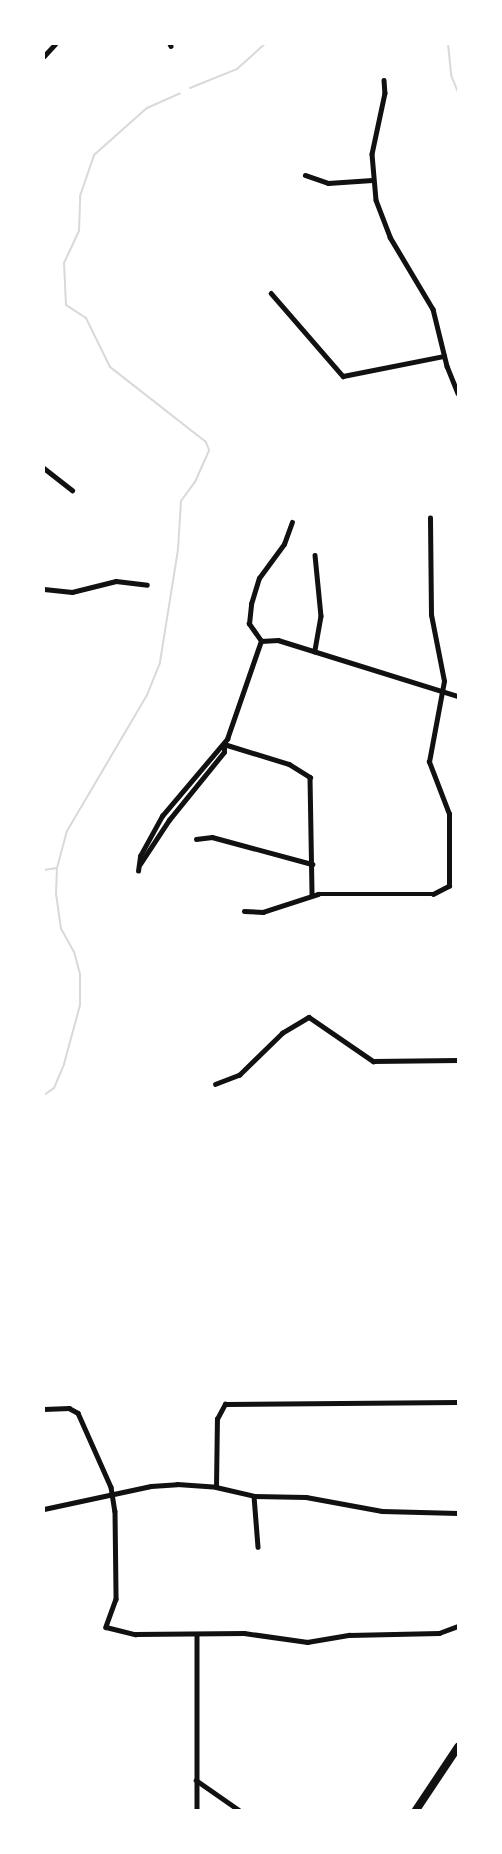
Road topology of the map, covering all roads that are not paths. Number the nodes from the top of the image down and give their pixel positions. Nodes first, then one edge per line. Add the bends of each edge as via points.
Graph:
1 (56, 44) edge
2 (44, 56) edge
3 (384, 80) dead end
4 (305, 175) dead end
5 (372, 180) junction
6 (271, 293) dead end
7 (444, 356) junction
8 (459, 393) edge
9 (44, 468) edge
10 (72, 490) dead end
11 (430, 518) dead end
12 (292, 522) dead end
13 (315, 555) dead end
14 (147, 585) dead end
15 (44, 590) edge
16 (261, 642) junction
17 (315, 651) junction
18 (442, 691) junction
19 (459, 696) edge
20 (224, 744) junction
21 (196, 839) dead end
22 (312, 864) junction
23 (138, 871) dead end
24 (312, 895) junction
25 (244, 911) dead end
26 (459, 1060) edge
27 (215, 1084) dead end
28 (459, 1402) edge
29 (44, 1409) edge
30 (216, 1487) junction
31 (112, 1495) junction
32 (254, 1496) junction
33 (44, 1509) edge
34 (459, 1513) edge
35 (258, 1547) dead end
36 (456, 1627) edge
37 (197, 1634) junction
38 (459, 1747) edge
39 (196, 1780) junction
40 (197, 1810) edge
41 (239, 1810) edge
42 (416, 1810) edge

1 - 2 street
3 - 5 street
4 - 5 street via 328,183
5 - 7 street via 390,237 433,309
6 - 7 street via 344,376
7 - 8 street
9 - 10 street
11 - 18 street via 430,603
12 - 16 street via 284,544 259,578 251,604 249,627
13 - 17 street via 321,616
14 - 15 street via 116,581 72,592
16 - 17 street via 276,639
16 - 20 street
17 - 18 street
18 - 19 street
18 - 24 street via 429,762 449,814 451,876 445,891
20 - 22 street via 290,764 309,775
20 - 23 street via 224,752 169,820
21 - 22 street via 212,837
22 - 24 street
24 - 25 street via 263,912
26 - 27 street via 373,1061 309,1017 282,1033 238,1075
28 - 30 street via 250,1402 220,1407
29 - 31 street via 69,1408 82,1420
30 - 31 street via 157,1485
30 - 32 street
31 - 33 street
31 - 37 street via 116,1599 106,1627 124,1633
32 - 34 street via 306,1497 382,1511
32 - 35 street
36 - 37 street via 439,1633 349,1635 307,1642 244,1633
37 - 39 street
38 - 42 main road
39 - 40 street
39 - 41 street

